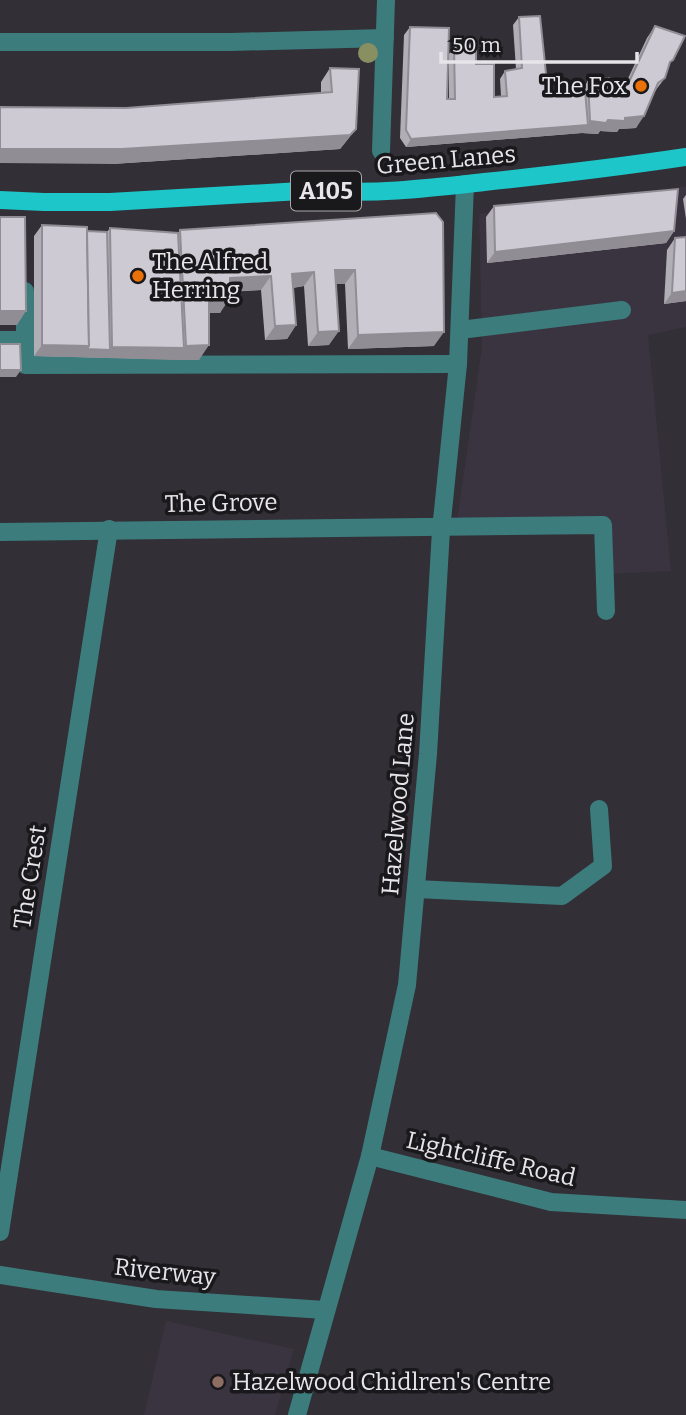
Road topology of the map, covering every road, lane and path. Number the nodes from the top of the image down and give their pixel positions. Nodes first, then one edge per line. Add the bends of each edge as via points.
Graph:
1 (386, 0) edge
2 (386, 38) junction
3 (0, 42) edge
4 (381, 151) dead end
5 (686, 157) edge
6 (465, 184) junction
7 (0, 200) edge
8 (24, 271) edge
9 (622, 310) dead end
10 (460, 330) junction
11 (0, 340) edge
12 (25, 340) junction
13 (458, 365) junction
14 (442, 526) junction
15 (109, 529) junction
16 (0, 532) edge
17 (606, 611) dead end
18 (600, 809) dead end
19 (416, 889) junction
20 (370, 1156) junction
21 (686, 1210) edge
22 (0, 1232) edge
23 (0, 1275) edge
24 (326, 1310) junction
25 (297, 1415) edge

1 - 2 street
2 - 3 street
2 - 4 street
5 - 6 main road, Green Lanes / A105
6 - 7 main road, Green Lanes / A105 via 24,208
6 - 10 street, Hazelwood Lane
8 - 12 street
9 - 10 street
10 - 13 street, Hazelwood Lane
11 - 12 street
12 - 13 street via 25,365
13 - 14 street, Hazelwood Lane
14 - 15 street, The Grove
14 - 17 street, The Grove via 603,525
14 - 19 street, Hazelwood Lane
15 - 16 street, The Grove
15 - 22 street, The Crest
18 - 19 street via 603,866 562,896
19 - 20 street, Hazelwood Lane via 407,985
20 - 21 street, Lightcliffe Road via 551,1202
20 - 24 street, Hazelwood Lane
23 - 24 street, Riverway via 156,1298
24 - 25 street, Hazelwood Lane

